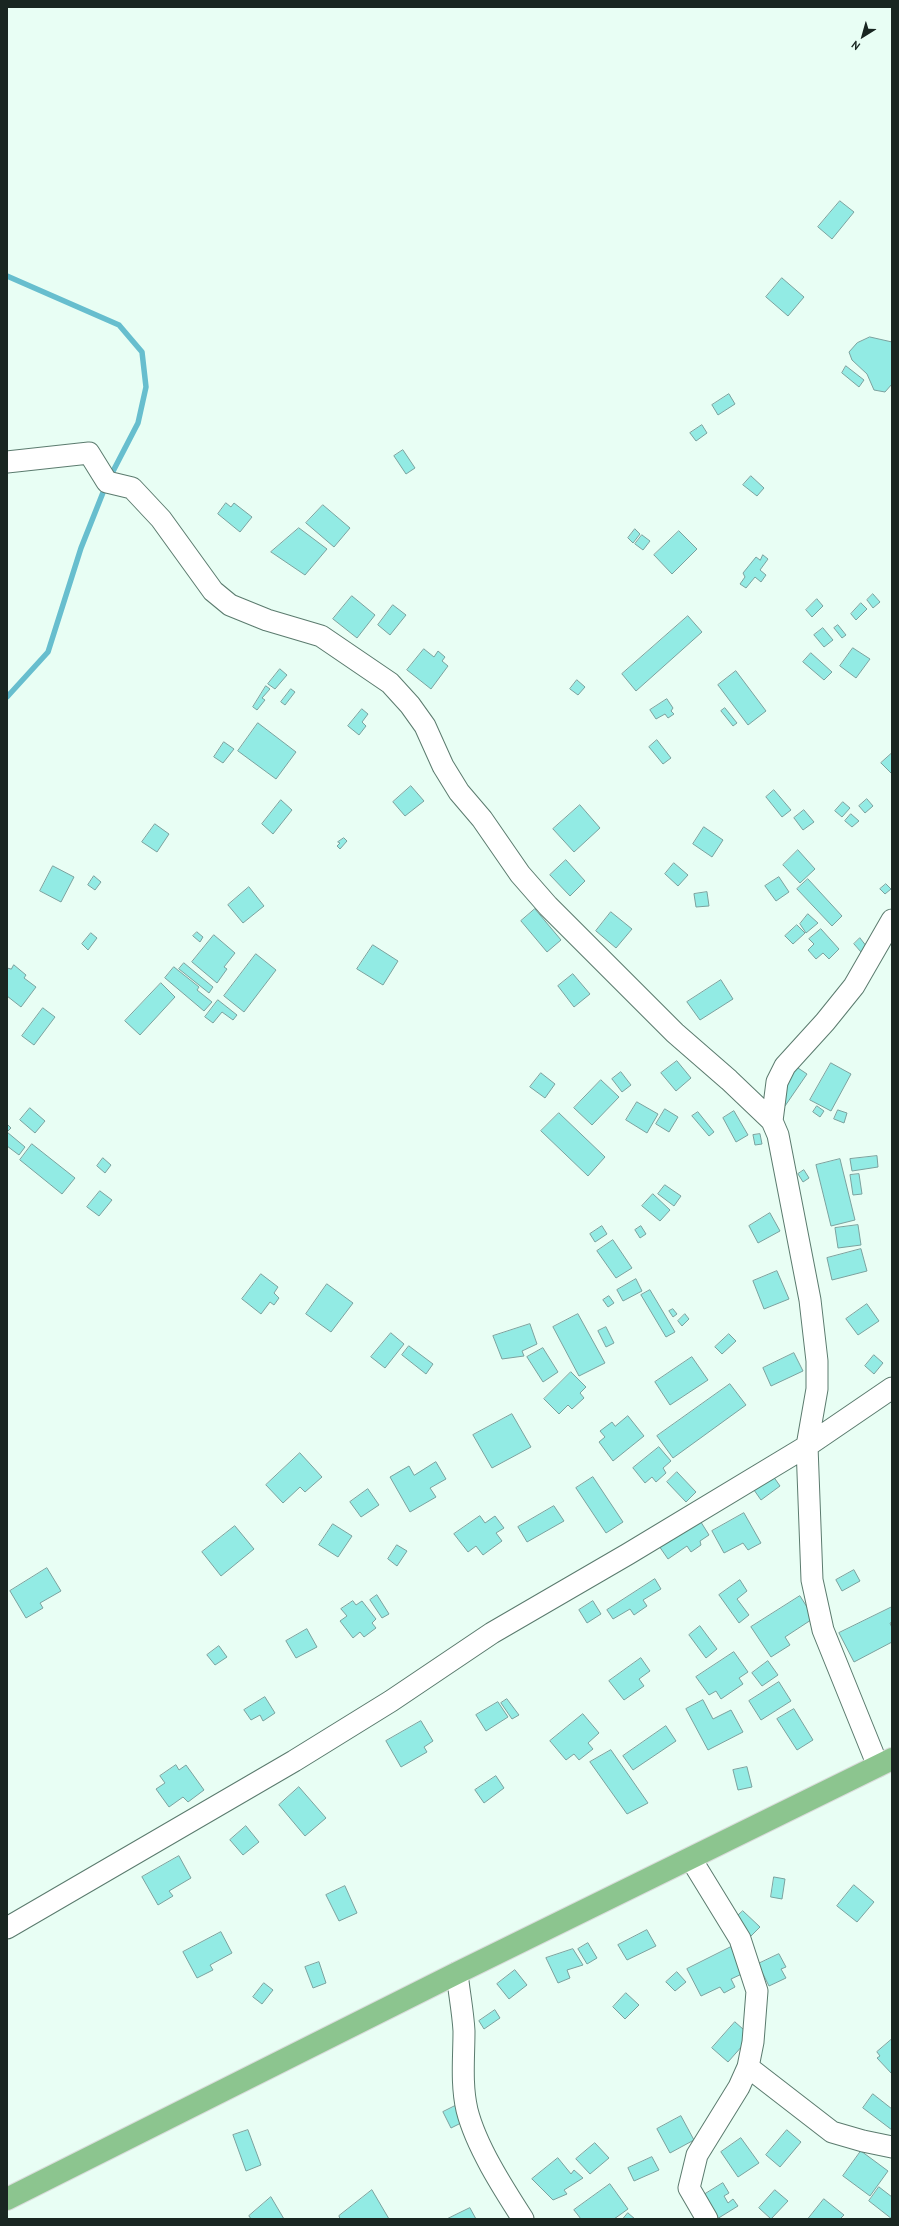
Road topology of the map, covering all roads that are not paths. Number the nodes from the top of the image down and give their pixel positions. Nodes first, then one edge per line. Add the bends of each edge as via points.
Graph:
1 (7, 462) edge
2 (892, 920) edge
3 (772, 1121) junction
4 (892, 1388) edge
5 (807, 1446) junction
6 (885, 1763) edge
7 (690, 1859) junction
8 (7, 1928) edge
9 (457, 1973) junction
10 (748, 2067) junction
11 (892, 2147) edge
12 (7, 2198) edge
13 (523, 2219) edge
14 (708, 2219) edge

1 - 3 street via 89,453 107,482 132,488 161,519 213,591 230,605 267,620 320,636 390,683 425,726 443,766 459,792 482,819 520,874 548,906 675,1033 730,1080
2 - 3 street via 854,986 826,1022 785,1066 777,1082
3 - 5 street via 778,1135 810,1300 817,1361 817,1389
4 - 5 street
5 - 6 street via 812,1580 821,1623
5 - 8 street via 492,1633 391,1701 294,1761
6 - 7 main road
7 - 9 main road
7 - 10 street via 740,1939 757,1991 754,2042
9 - 12 main road
9 - 13 street via 464,2028 462,2083 467,2111 480,2143
10 - 11 street via 832,2132
10 - 14 street via 739,2087 697,2155 689,2188

